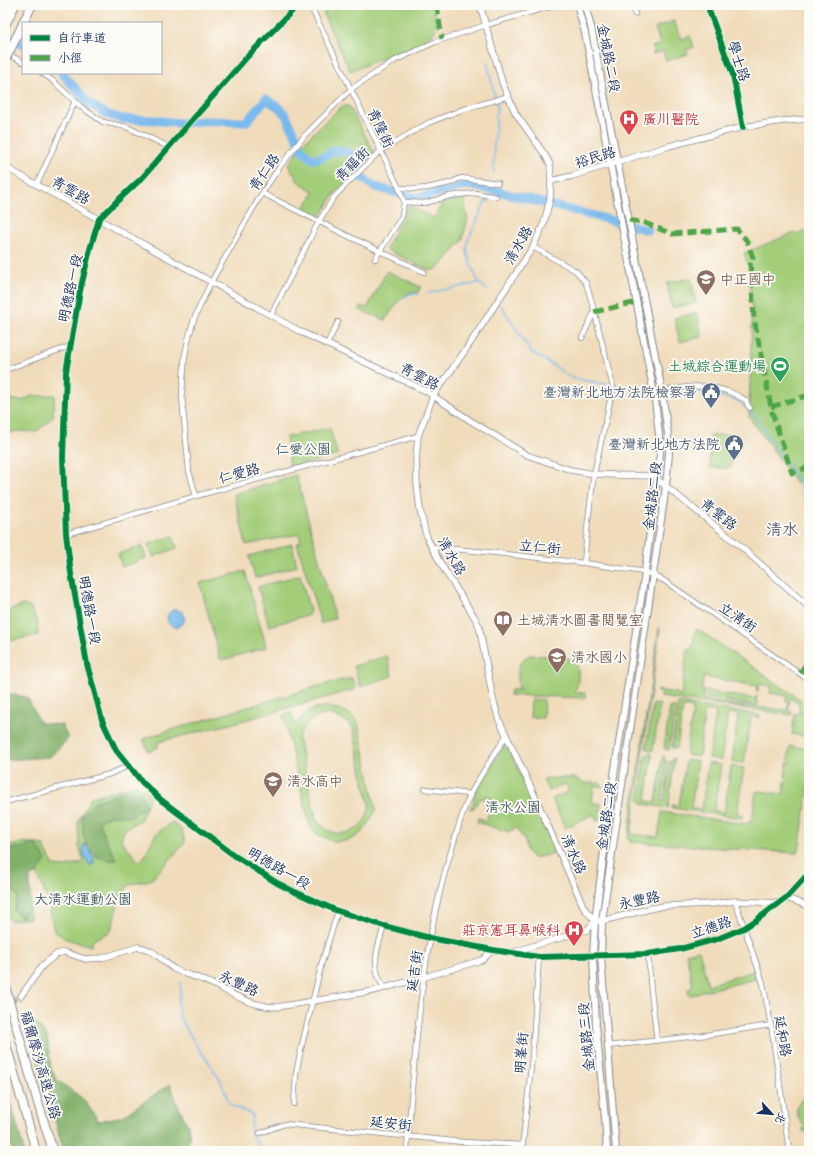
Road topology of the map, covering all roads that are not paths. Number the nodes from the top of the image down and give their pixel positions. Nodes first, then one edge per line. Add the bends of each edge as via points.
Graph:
1 (15, 5) edge
2 (32, 5) edge
3 (298, 5) edge
4 (310, 5) edge
5 (480, 5) edge
6 (556, 5) edge
7 (577, 5) edge
8 (585, 5) edge
9 (632, 5) edge
10 (707, 5) edge
11 (635, 14) dead end
12 (6, 22) edge
13 (24, 22) edge
14 (22, 25) edge
15 (486, 25) junction
16 (5, 57) edge
17 (22, 62) edge
18 (43, 74) edge
19 (351, 89) junction
20 (508, 96) junction
21 (75, 101) junction
22 (809, 119) edge
23 (743, 127) junction
24 (169, 147) junction
25 (380, 151) junction
26 (614, 163) junction
27 (5, 167) edge
28 (551, 181) junction
29 (37, 184) junction
30 (498, 184) dead end
31 (399, 188) junction
32 (262, 193) junction
33 (496, 197) dead end
34 (404, 201) junction
35 (99, 220) junction
36 (319, 222) junction
37 (533, 247) junction
38 (380, 251) junction
39 (375, 259) dead end
40 (424, 272) dead end
41 (211, 282) junction
42 (594, 312) junction
43 (271, 315) junction
44 (338, 322) dead end
45 (582, 338) dead end
46 (327, 344) junction
47 (70, 346) junction
48 (5, 370) edge
49 (662, 391) junction
50 (433, 396) junction
51 (750, 408) dead end
52 (418, 436) junction
53 (594, 474) junction
54 (658, 479) junction
55 (666, 486) junction
56 (196, 496) junction
57 (66, 534) junction
58 (432, 547) junction
59 (584, 563) junction
60 (645, 572) junction
61 (653, 575) junction
62 (809, 607) edge
63 (809, 661) edge
64 (800, 673) junction
65 (809, 680) edge
66 (506, 736) junction
67 (128, 766) junction
68 (425, 789) dead end
69 (470, 794) junction
70 (5, 802) edge
71 (809, 873) edge
72 (786, 898) junction
73 (735, 901) junction
74 (780, 903) junction
75 (808, 906) edge
76 (338, 911) junction
77 (595, 921) junction
78 (602, 921) junction
79 (384, 926) junction
80 (744, 928) junction
81 (430, 938) junction
82 (493, 950) junction
83 (511, 953) junction
84 (648, 954) junction
85 (593, 956) junction
86 (601, 956) junction
87 (539, 957) junction
88 (425, 977) junction
89 (5, 986) edge
90 (384, 988) junction
91 (21, 996) tunnel mouth
92 (313, 1001) junction
93 (771, 1025) junction
94 (657, 1040) junction
95 (5, 1042) edge
96 (608, 1046) junction
97 (294, 1104) dead end
98 (260, 1133) dead end
99 (408, 1136) junction
100 (522, 1145) junction
101 (36, 1151) edge
102 (53, 1151) edge
103 (407, 1151) edge
104 (522, 1151) edge
105 (608, 1151) edge
106 (616, 1151) edge
107 (789, 1151) edge

1 - 12 highway
2 - 13 highway
3 - 24 street, 明德路一段 via 246,58
4 - 19 street, 青隆街
5 - 15 street
6 - 15 street, 青仁路
7 - 26 main road, 金城路二段
8 - 26 main road, 金城路二段
9 - 11 street
10 - 23 street, 學士路 via 733,75
14 - 16 highway, bridge
15 - 19 street, 青仁路 via 435,42 401,58
15 - 20 street
16 - 17 street
18 - 21 street
19 - 25 street, 青隆街
19 - 32 street, 青仁路 via 305,135
20 - 25 street, 青福街 via 428,123
20 - 28 street via 516,114 550,164
21 - 24 street via 103,122 127,127
21 - 29 street
22 - 23 street, 裕民路
23 - 26 street, 裕民路
24 - 35 street, 明德路一段
25 - 31 street, 青隆街
25 - 36 street, 青福街 via 334,197
26 - 28 street, 裕民路
26 - 49 main road, 金城路二段
26 - 54 main road, 金城路二段 via 655,399 660,454
27 - 29 street, 青雲路
28 - 37 street, 清水路 via 548,209
29 - 35 street, 青雲路
30 - 31 street via 461,178 427,188
31 - 34 street, 青隆街
32 - 36 street
32 - 41 street, 青仁路
33 - 34 street via 475,193 425,203
34 - 38 street via 402,216
35 - 41 street, 青雲路
35 - 47 street, 明德路一段 via 87,261
36 - 38 street
36 - 43 street, 青福街
37 - 42 street via 576,270 586,283
37 - 50 street, 清水路
38 - 39 street
38 - 40 street
41 - 43 street, 青雲路
41 - 56 street, 青仁路 via 189,336 182,393 184,429
42 - 45 street
42 - 53 street via 614,387
43 - 46 street, 青雲路
44 - 46 street
46 - 50 street, 青雲路
47 - 48 street
47 - 57 street, 明德路一段 via 66,372 63,458
49 - 51 street via 704,386 718,388 746,400
49 - 55 main road, 金城路二段 via 669,454
50 - 52 street, 清水路
50 - 53 street, 青雲路 via 527,455 571,470
52 - 56 street, 仁愛路
52 - 58 street, 清水路 via 416,458 419,504 425,531
53 - 54 street, 青雲路 via 654,476
53 - 59 street
54 - 55 street, 青雲路
54 - 60 main road, 金城路二段
55 - 61 main road, 金城路二段
55 - 62 street, 青雲路 via 739,545
56 - 57 street, 仁愛路
57 - 67 street, 明德路一段 via 87,664 97,702 116,750
58 - 59 street, 立仁街
58 - 66 street, 清水路 via 479,626 492,699
59 - 60 street, 立仁街
60 - 61 street, 立清街
60 - 77 main road, 金城路二段
61 - 64 street, 立清街
61 - 78 main road, 金城路二段
63 - 64 street
64 - 65 street, 立清街
66 - 69 street, 延吉街
66 - 77 street, 清水路 via 584,908
67 - 70 street via 110,774
67 - 76 street, 明德路一段 via 160,800 235,856 277,883
68 - 69 street
69 - 81 street, 延吉街 via 443,875
71 - 72 street, 立德路
72 - 74 street, 立德路
72 - 75 street
73 - 74 street, 永豐路
73 - 78 street, 永豐路 via 652,908
73 - 80 street, 延和路
74 - 80 street, 立德路
76 - 79 street, 明德路一段
76 - 92 street
77 - 78 street, 永豐路
77 - 83 street via 587,930
77 - 85 main road, 金城路三段
78 - 86 main road, 金城路三段
79 - 81 street, 明德路一段
79 - 90 street via 376,964 378,979
80 - 84 street, 立德路 via 717,939
80 - 93 street, 延和路 via 763,983
81 - 82 street, 明德路一段
81 - 88 street, 延吉街
82 - 83 street, 明德路一段
82 - 88 street, 永豐路 via 482,960
83 - 87 street, 明德路一段
84 - 86 street, 立德路
84 - 94 street
85 - 86 street, 明德路一段
85 - 87 street, 明德路一段
85 - 105 main road, 金城路三段 via 596,1025
86 - 96 main road, 金城路三段
87 - 100 street, 明峯街 via 532,1057
88 - 90 street, 永豐路
88 - 99 street, 延吉街 via 416,1040
89 - 102 highway, 福爾摩沙高速公路
90 - 92 street, 永豐路
91 - 92 street, 永豐路 via 43,965 57,954 64,952 85,959 102,958 138,946 150,950 176,969 254,1004 277,1007
92 - 97 street via 300,1049
93 - 94 street
93 - 107 street, 延和路
94 - 96 street
95 - 101 highway, 福爾摩沙高速公路
96 - 106 main road, 金城路三段
98 - 99 street, 延安街 via 285,1124
99 - 100 street, 延安街
99 - 103 street, 延吉街
100 - 104 street, 明峯街

